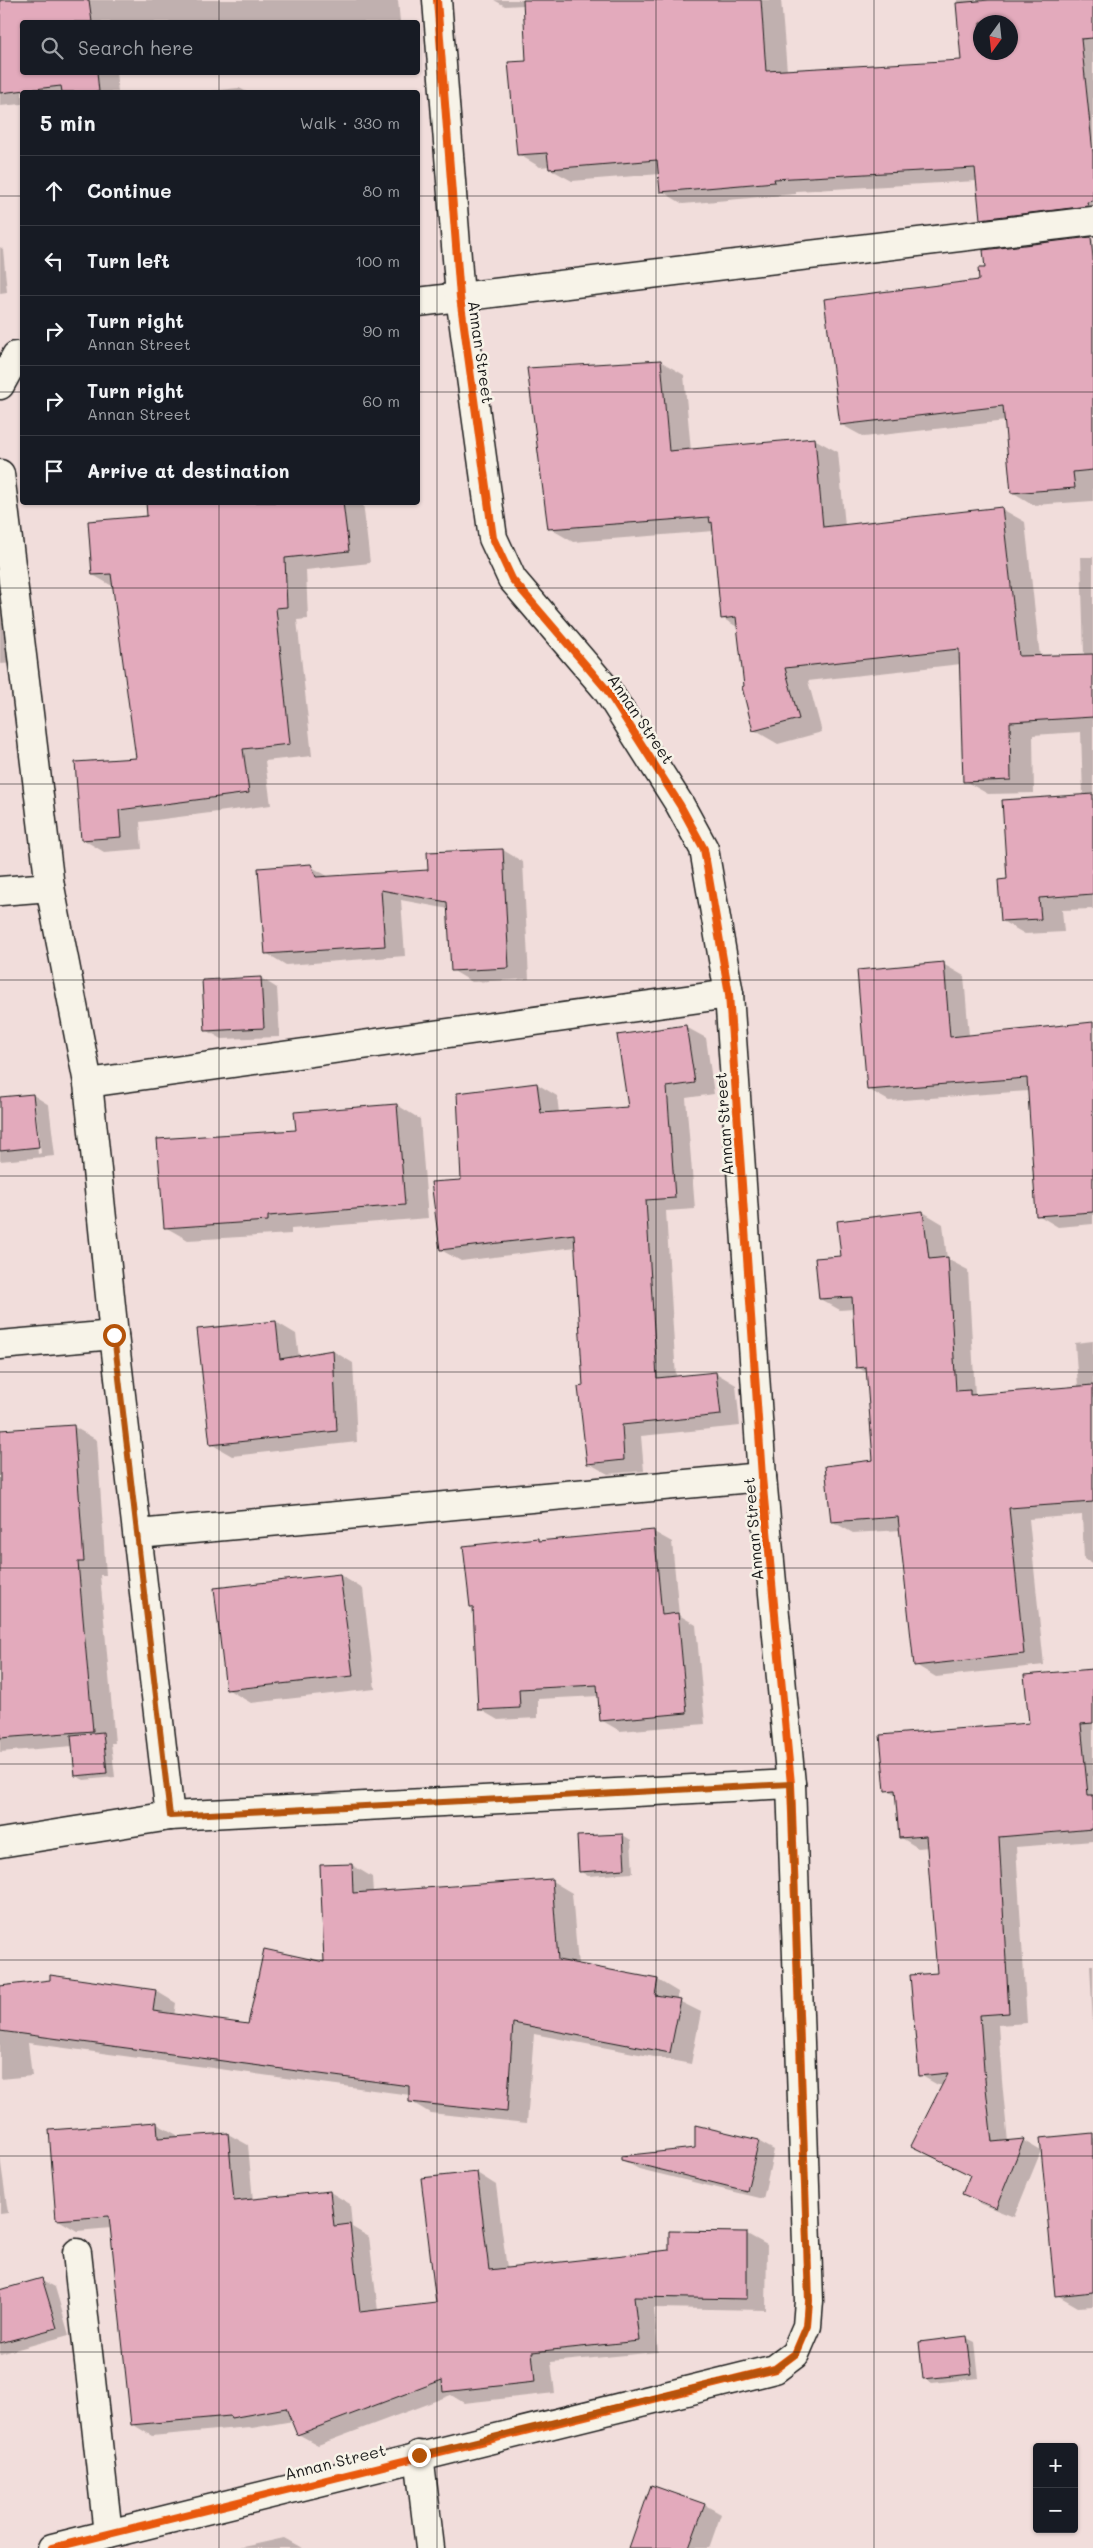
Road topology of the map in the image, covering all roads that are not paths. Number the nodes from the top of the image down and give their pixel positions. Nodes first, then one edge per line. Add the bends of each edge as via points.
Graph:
1 (437, 0) edge
2 (1093, 221) edge
3 (460, 297) junction
4 (420, 302) edge
5 (13, 355) edge
6 (0, 385) edge
7 (0, 474) edge
8 (50, 887) junction
9 (0, 891) edge
10 (729, 994) junction
11 (88, 1083) junction
12 (114, 1335) junction
13 (0, 1345) edge
14 (762, 1477) junction
15 (138, 1534) junction
16 (791, 1784) junction
17 (170, 1816) junction
18 (0, 1843) edge
19 (77, 2253) dead end
20 (419, 2455) junction
21 (108, 2534) junction
22 (52, 2548) edge
23 (430, 2548) edge

1 - 3 street, Annan Street
2 - 3 street
3 - 4 street
3 - 10 street, Annan Street via 493,538 512,579 607,690 704,849
5 - 6 street
7 - 8 street
8 - 9 street
8 - 11 street
10 - 11 street
10 - 14 street, Annan Street
11 - 12 street
12 - 13 street
12 - 15 street
14 - 15 street
14 - 16 street, Annan Street
15 - 17 street
16 - 17 street
16 - 20 street, Annan Street via 809,2301 807,2326 795,2354 775,2369
17 - 18 street
19 - 21 street
20 - 21 street, Annan Street
20 - 23 street
21 - 22 street, Annan Street

